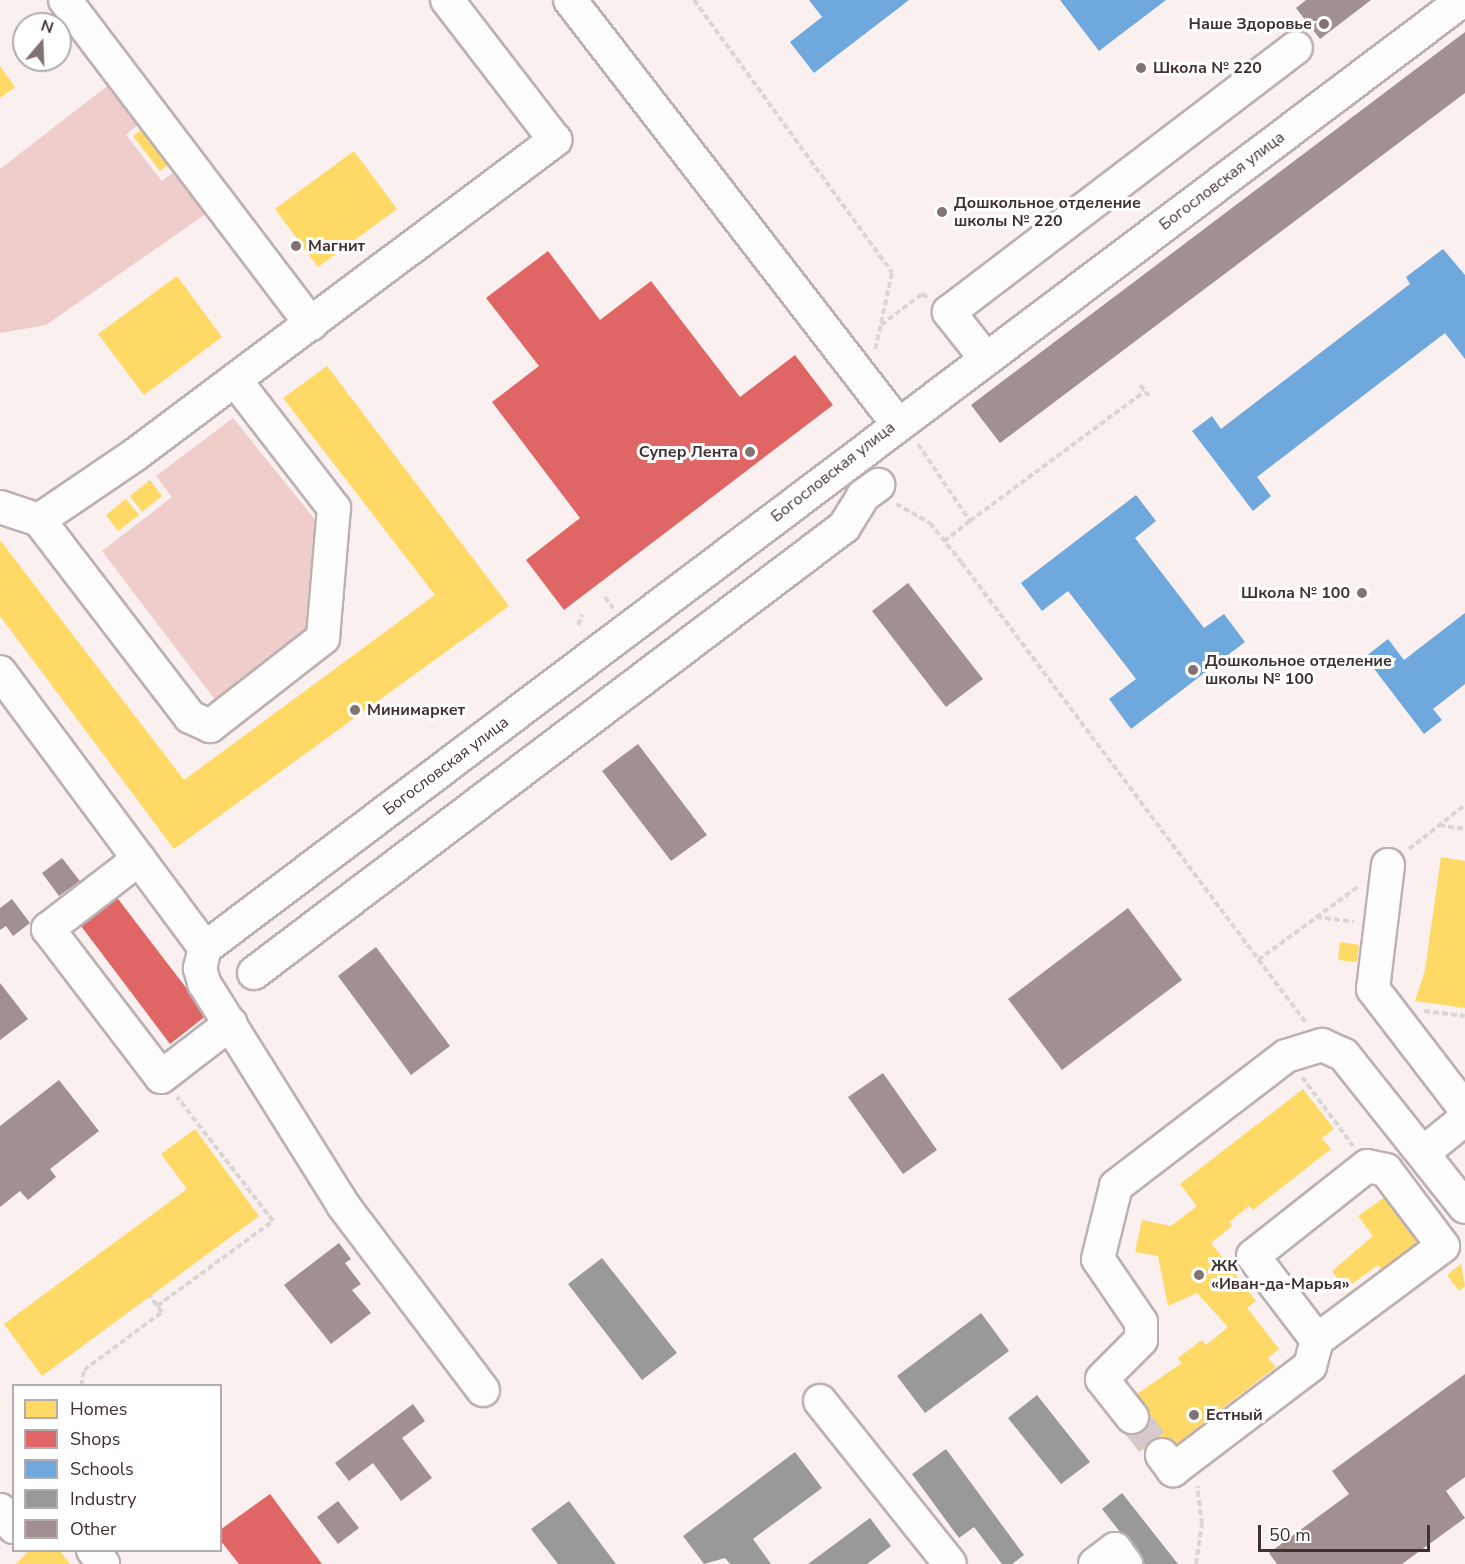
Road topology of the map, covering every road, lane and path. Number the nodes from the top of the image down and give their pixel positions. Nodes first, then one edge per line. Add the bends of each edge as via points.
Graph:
1 (65, 0) edge
2 (447, 0) edge
3 (570, 0) edge
4 (694, 0) edge
5 (1463, 0) edge
6 (1296, 48) dead end
7 (949, 312) junction
8 (311, 324) junction
9 (880, 325) junction
10 (986, 359) junction
11 (872, 362) dead end
12 (235, 380) junction
13 (1140, 385) dead end
14 (1144, 391) junction
15 (1149, 396) dead end
16 (907, 432) junction
17 (878, 485) joint
18 (0, 507) edge
19 (39, 520) junction
20 (970, 521) junction
21 (944, 541) junction
22 (582, 615) dead end
23 (578, 625) dead end
24 (0, 672) edge
25 (1438, 825) dead end
26 (1465, 829) edge
27 (140, 859) junction
28 (1388, 865) dead end
29 (1316, 917) dead end
30 (1381, 926) junction
31 (205, 948) junction
32 (254, 973) dead end
33 (231, 1023) junction
34 (1322, 1045) junction
35 (1286, 1056) junction
36 (161, 1077) junction
37 (1465, 1109) edge
38 (1465, 1119) edge
39 (1423, 1153) junction
40 (1367, 1166) junction
41 (1460, 1201) edge
42 (1425, 1218) junction
43 (150, 1296) dead end
44 (158, 1305) junction
45 (1317, 1340) junction
46 (81, 1384) edge
47 (483, 1390) dead end
48 (820, 1401) dead end
49 (1132, 1416) tunnel mouth
50 (1176, 1456) joint
51 (0, 1509) edge
52 (12, 1524) edge
53 (94, 1552) edge
54 (103, 1564) edge
55 (950, 1564) edge
56 (1095, 1564) edge
57 (1126, 1564) edge
58 (1196, 1564) edge

1 - 8 street
2 - 8 street via 555,140
3 - 16 street
4 - 9 path via 892,273
5 - 10 street, Богословская улица
6 - 7 street
7 - 9 path via 922,294
7 - 10 street
8 - 12 street
9 - 11 path
10 - 16 street, Богословская улица
12 - 19 street
12 - 19 street via 334,508 323,638 210,726 190,717
13 - 14 path
14 - 15 path
14 - 20 path
16 - 20 path
16 - 31 street, Богословская улица
17 - 21 path via 890,500 930,523
17 - 32 street via 863,496 844,527
18 - 19 street
20 - 21 path
21 - 34 path
22 - 23 path
24 - 27 street
25 - 26 path
27 - 31 street
27 - 36 street via 43,921
28 - 30 street
29 - 30 path
30 - 37 street via 1373,989
31 - 33 street via 200,968 204,983
33 - 36 street
33 - 47 street via 344,1205
34 - 35 street
34 - 39 street via 1344,1055
35 - 40 path
35 - 49 street via 1116,1186 1098,1259 1142,1322 1141,1340 1102,1379
36 - 44 path via 273,1221
38 - 39 street
39 - 41 street
40 - 42 street via 1386,1170
40 - 45 street via 1253,1256
41 - 42 street
42 - 45 street via 1443,1246
43 - 44 path
44 - 46 path via 162,1312 84,1370
45 - 50 street via 1310,1365
48 - 55 street
50 - 58 path via 1202,1524
51 - 52 street
53 - 54 street
56 - 57 street via 1114,1549

